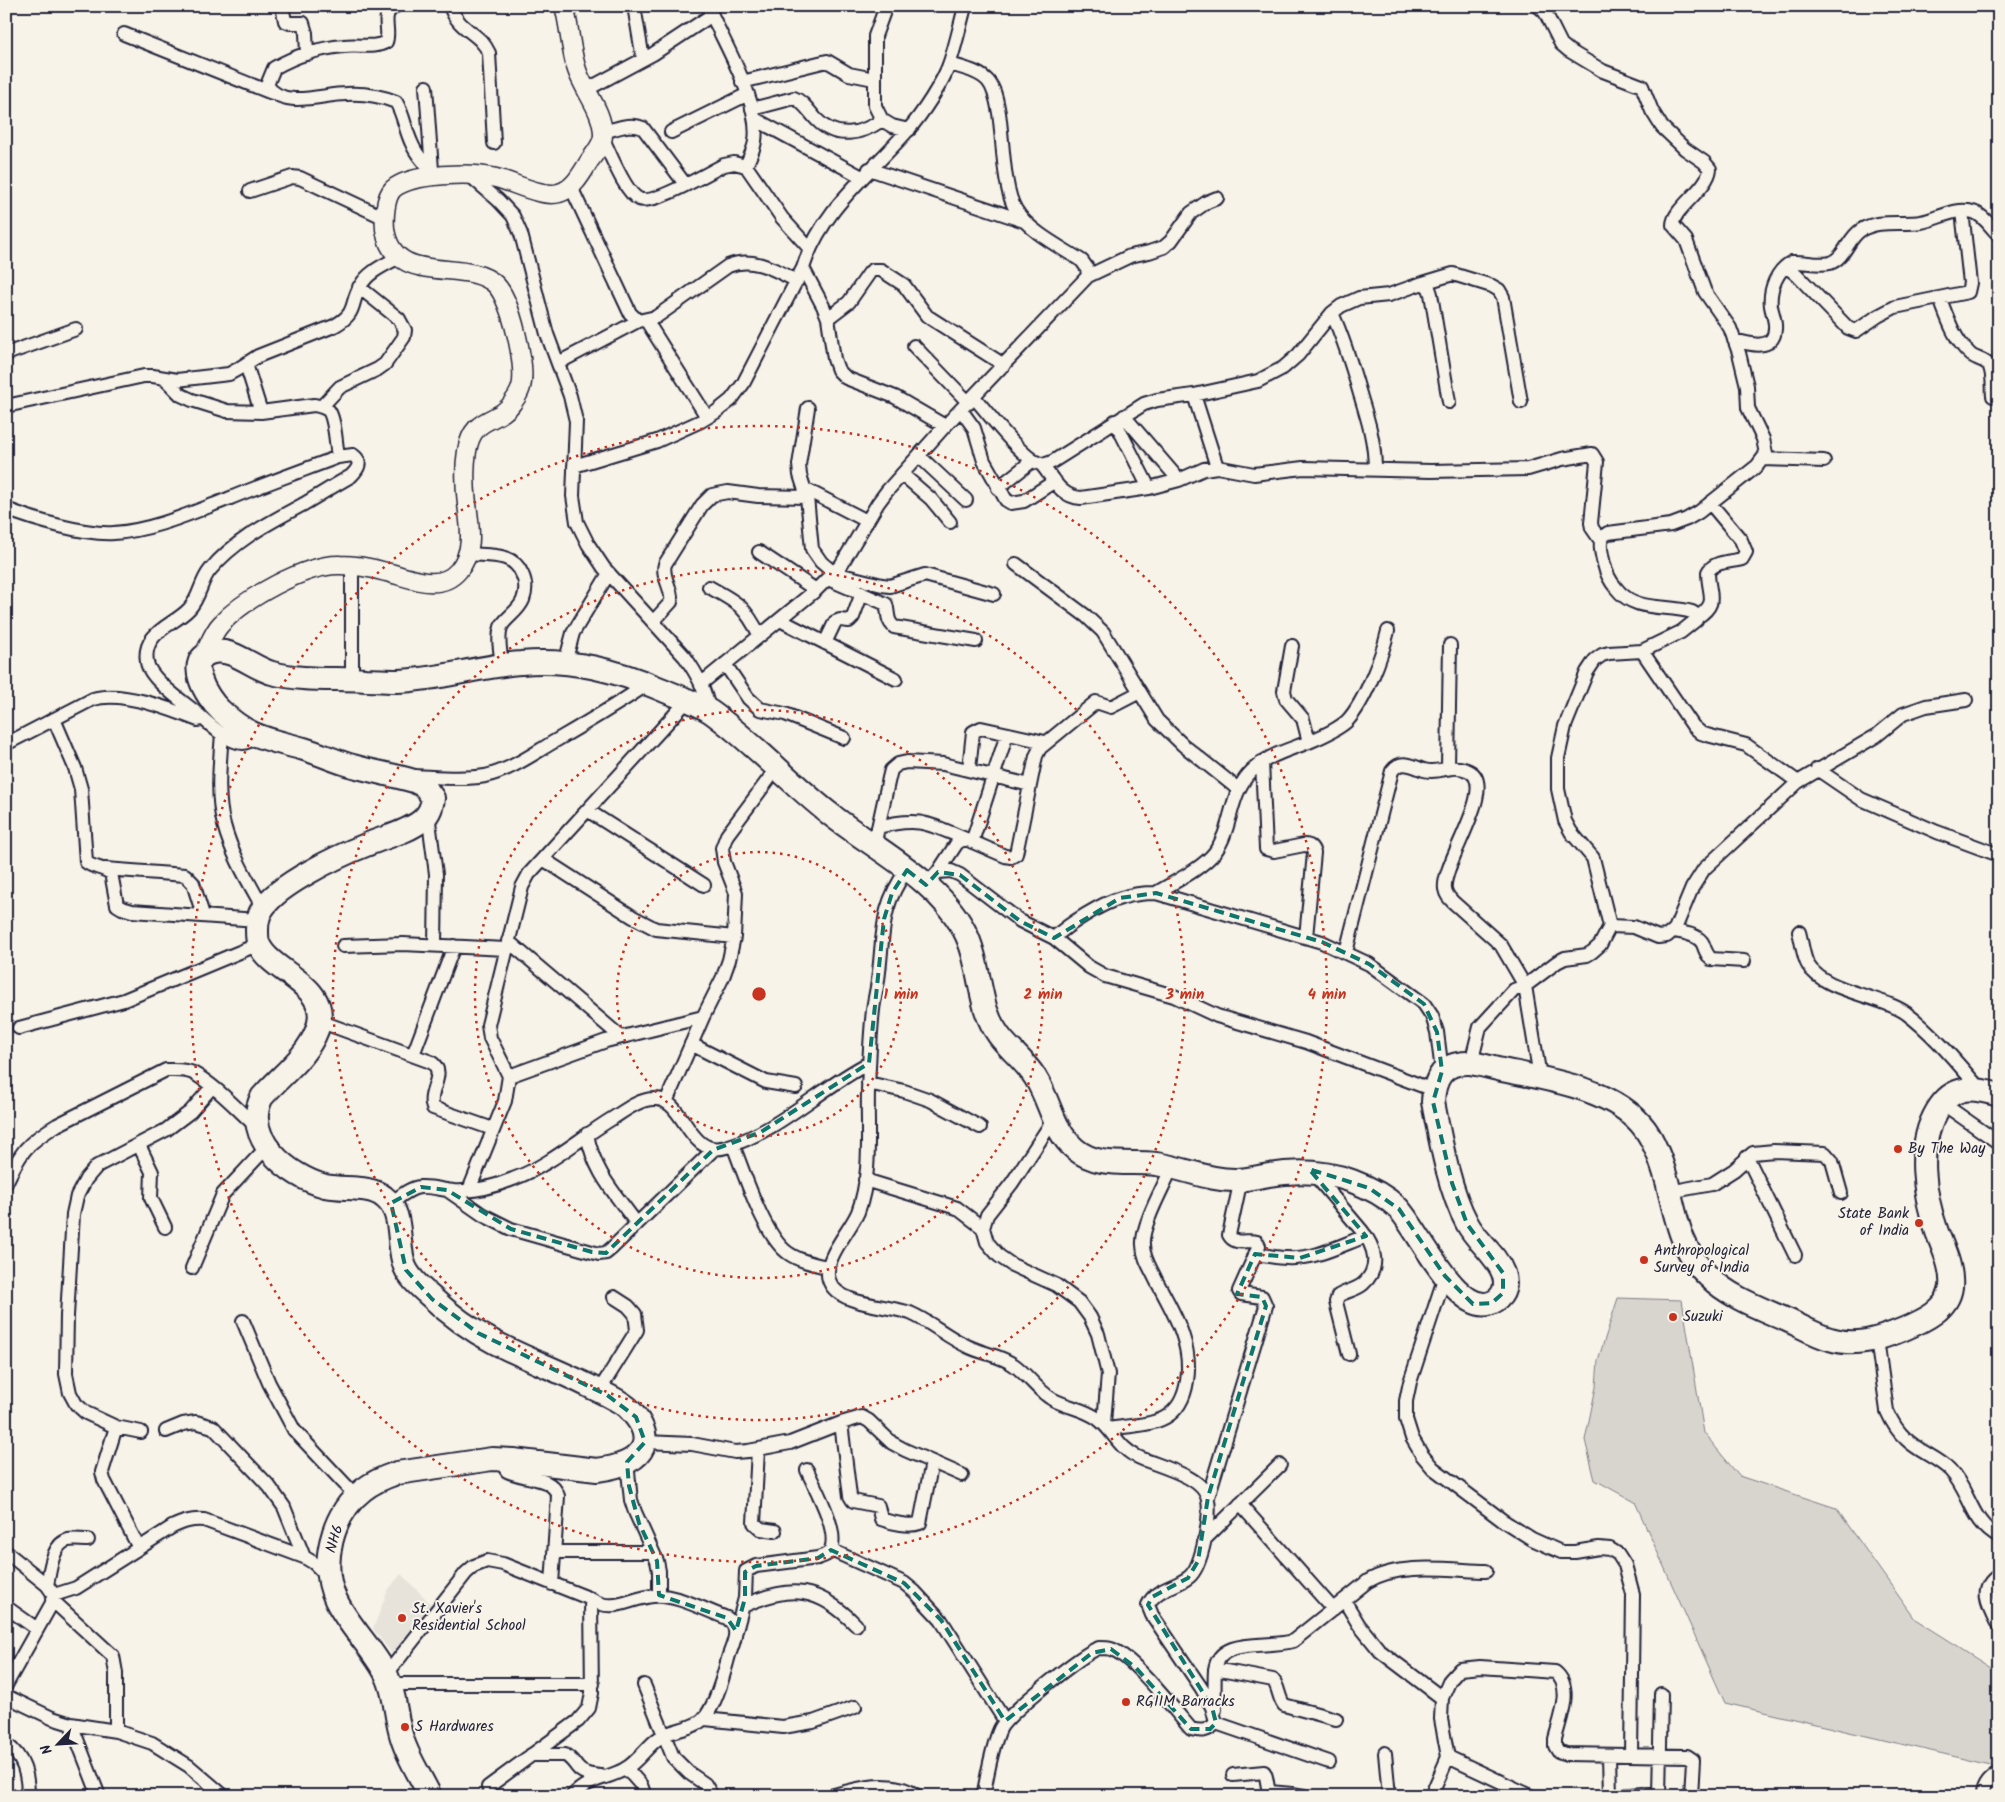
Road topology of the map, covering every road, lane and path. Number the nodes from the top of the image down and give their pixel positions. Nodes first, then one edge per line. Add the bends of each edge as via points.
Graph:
1 (282, 6) edge
2 (450, 6) edge
3 (564, 6) edge
4 (634, 6) edge
5 (886, 6) edge
6 (965, 6) edge
7 (1538, 6) edge
8 (386, 9) edge
9 (710, 11) edge
10 (124, 34) dead end
11 (307, 54) junction
12 (643, 59) junction
13 (950, 64) junction
14 (874, 79) junction
15 (742, 82) junction
16 (426, 86) dead end
17 (586, 90) junction
18 (272, 93) junction
19 (748, 94) junction
20 (754, 114) junction
21 (882, 120) junction
22 (909, 130) junction
23 (671, 132) dead end
24 (603, 136) junction
25 (494, 143) dead end
26 (746, 166) junction
27 (434, 173) junction
28 (865, 173) junction
29 (468, 174) junction
30 (685, 184) junction
31 (571, 187) junction
32 (250, 191) dead end
33 (1217, 198) dead end
34 (1962, 211) junction
35 (385, 218) junction
36 (1024, 221) junction
37 (1999, 235) edge
38 (810, 248) junction
39 (399, 258) junction
40 (1786, 266) junction
41 (803, 268) junction
42 (1088, 276) junction
43 (796, 281) junction
44 (1423, 283) junction
45 (359, 287) junction
46 (1940, 299) junction
47 (1332, 314) junction
48 (828, 318) junction
49 (642, 321) junction
50 (76, 329) dead end
51 (1734, 340) junction
52 (914, 346) dead end
53 (6, 354) edge
54 (246, 364) junction
55 (558, 364) junction
56 (1004, 366) junction
57 (165, 378) junction
58 (1194, 395) junction
59 (1993, 396) dead end
60 (1449, 402) dead end
61 (1521, 402) dead end
62 (968, 403) junction
63 (6, 406) edge
64 (322, 406) junction
65 (808, 408) dead end
66 (261, 412) junction
67 (707, 417) junction
68 (1119, 418) junction
69 (945, 426) junction
70 (919, 456) junction
71 (338, 457) junction
72 (1764, 459) junction
73 (1824, 461) dead end
74 (1037, 463) junction
75 (574, 466) junction
76 (1217, 467) junction
77 (1375, 470) junction
78 (902, 474) junction
79 (1179, 480) junction
80 (1055, 481) junction
81 (998, 488) junction
82 (1149, 488) junction
83 (806, 493) junction
84 (966, 500) dead end
85 (1710, 503) junction
86 (6, 509) edge
87 (867, 521) junction
88 (950, 522) dead end
89 (1601, 541) junction
90 (759, 552) dead end
91 (469, 554) junction
92 (1016, 564) dead end
93 (352, 566) junction
94 (609, 573) junction
95 (831, 576) junction
96 (709, 587) dead end
97 (816, 590) junction
98 (862, 593) junction
99 (994, 594) dead end
100 (1696, 618) junction
101 (780, 620) junction
102 (653, 622) junction
103 (1388, 631) dead end
104 (760, 636) junction
105 (976, 641) dead end
106 (825, 643) junction
107 (1450, 645) dead end
108 (1292, 646) dead end
109 (1642, 651) junction
110 (204, 655) junction
111 (565, 664) junction
112 (725, 664) junction
113 (502, 665) junction
114 (352, 679) junction
115 (896, 680) dead end
116 (702, 682) junction
117 (648, 684) junction
118 (1140, 692) junction
119 (688, 700) junction
120 (1966, 700) dead end
121 (710, 712) junction
122 (54, 719) junction
123 (208, 723) junction
124 (222, 734) junction
125 (1007, 734) junction
126 (257, 737) junction
127 (844, 738) dead end
128 (1045, 742) junction
129 (1309, 742) junction
130 (6, 744) edge
131 (1262, 762) junction
132 (1448, 767) junction
133 (777, 768) junction
134 (968, 769) junction
135 (1817, 769) junction
136 (995, 775) junction
137 (397, 776) junction
138 (1798, 782) junction
139 (1030, 785) junction
140 (1238, 789) junction
141 (587, 810) junction
142 (428, 814) junction
143 (876, 836) junction
144 (970, 842) junction
145 (1999, 854) edge
146 (543, 859) junction
147 (105, 869) junction
148 (907, 870) junction
149 (932, 879) junction
150 (704, 885) dead end
151 (1156, 894) junction
152 (260, 914) junction
153 (204, 916) junction
154 (1610, 926) junction
155 (1674, 931) junction
156 (1799, 932) dead end
157 (734, 937) junction
158 (1306, 937) junction
159 (1054, 938) junction
160 (258, 944) junction
161 (435, 945) junction
162 (507, 945) junction
163 (343, 946) dead end
164 (454, 946) junction
165 (1346, 952) junction
166 (1744, 961) dead end
167 (1525, 986) junction
168 (703, 1017) junction
169 (319, 1021) junction
170 (19, 1028) dead end
171 (621, 1037) junction
172 (691, 1044) junction
173 (413, 1055) junction
174 (869, 1063) junction
175 (1471, 1063) junction
176 (509, 1076) junction
177 (1540, 1077) junction
178 (1438, 1080) junction
179 (868, 1083) junction
180 (212, 1087) junction
181 (796, 1087) dead end
182 (1989, 1092) edge
183 (666, 1102) junction
184 (1942, 1103) junction
185 (1054, 1119) junction
186 (257, 1127) junction
187 (980, 1127) dead end
188 (493, 1130) junction
189 (588, 1134) junction
190 (1999, 1143) edge
191 (139, 1145) junction
192 (732, 1145) junction
193 (267, 1147) junction
194 (713, 1150) junction
195 (1747, 1157) junction
196 (1172, 1167) junction
197 (1311, 1172) junction
198 (865, 1180) junction
199 (1241, 1180) junction
200 (6, 1183) edge
201 (447, 1190) junction
202 (469, 1190) junction
203 (1670, 1192) junction
204 (1841, 1193) dead end
205 (391, 1204) junction
206 (637, 1224) junction
207 (165, 1227) dead end
208 (983, 1228) junction
209 (1366, 1236) junction
210 (1255, 1254) junction
211 (1795, 1255) dead end
212 (827, 1267) junction
213 (192, 1268) dead end
214 (1445, 1276) junction
215 (614, 1297) dead end
216 (244, 1321) dead end
217 (1877, 1339) junction
218 (1349, 1354) dead end
219 (598, 1391) junction
220 (841, 1423) junction
221 (1106, 1426) junction
222 (116, 1427) junction
223 (166, 1431) dead end
224 (141, 1432) dead end
225 (644, 1442) junction
226 (758, 1450) junction
227 (499, 1459) junction
228 (627, 1462) junction
229 (932, 1462) junction
230 (1280, 1465) dead end
231 (807, 1470) dead end
232 (962, 1476) dead end
233 (356, 1496) junction
234 (1208, 1497) junction
235 (1240, 1504) junction
236 (775, 1531) dead end
237 (1999, 1537) edge
238 (88, 1540) dead end
239 (1204, 1540) junction
240 (139, 1548) junction
241 (831, 1550) junction
242 (6, 1552) edge
243 (554, 1552) junction
244 (653, 1552) junction
245 (304, 1557) junction
246 (1486, 1571) dead end
247 (1999, 1575) edge
248 (330, 1580) junction
249 (552, 1584) junction
250 (51, 1593) junction
251 (659, 1595) junction
252 (591, 1599) junction
253 (1344, 1600) junction
254 (743, 1606) junction
255 (6, 1607) edge
256 (1334, 1609) junction
257 (856, 1625) dead end
258 (1999, 1627) edge
259 (37, 1628) junction
260 (736, 1631) junction
261 (1215, 1669) junction
262 (388, 1680) junction
263 (593, 1684) junction
264 (6, 1685) edge
265 (644, 1685) dead end
266 (1661, 1694) dead end
267 (6, 1696) edge
268 (1442, 1698) junction
269 (855, 1708) dead end
270 (705, 1719) junction
271 (1216, 1719) junction
272 (1336, 1719) dead end
273 (1005, 1721) junction
274 (71, 1724) junction
275 (116, 1731) junction
276 (665, 1735) junction
277 (6, 1744) edge
278 (1385, 1753) dead end
279 (531, 1755) junction
280 (1609, 1755) junction
281 (1631, 1756) junction
282 (1659, 1756) junction
283 (1448, 1757) junction
284 (1329, 1762) dead end
285 (626, 1768) junction
286 (1999, 1772) edge
287 (1233, 1775) dead end
288 (604, 1777) junction
289 (488, 1787) dead end
290 (1295, 1795) edge
291 (28, 1796) edge
292 (99, 1796) edge
293 (224, 1796) edge
294 (430, 1796) edge
295 (572, 1796) edge
296 (645, 1796) edge
297 (712, 1796) edge
298 (831, 1796) edge
299 (917, 1796) edge
300 (983, 1796) edge
301 (1389, 1796) edge
302 (1431, 1796) edge
303 (1531, 1796) edge
304 (1610, 1796) edge
305 (1618, 1796) edge
306 (1658, 1796) edge
307 (1691, 1796) edge
308 (1982, 1796) edge

1 - 11 street via 285,21 305,27
2 - 25 street via 456,20 484,43 489,53
3 - 17 street via 577,70
4 - 12 street
5 - 14 street via 875,36
6 - 13 street
7 - 51 street via 1568,50 1603,71 1642,86 1662,127 1710,169 1708,176 1675,216 1673,225 1686,240 1705,292 1730,328
8 - 11 street via 386,42 378,46 345,46
9 - 12 street
9 - 15 street
10 - 18 street
11 - 18 street via 274,68 267,85
12 - 17 street
13 - 22 street
13 - 36 street via 987,80 994,93 1009,195
14 - 15 street via 849,74 827,61
14 - 21 street via 875,106
15 - 19 street
16 - 27 street
17 - 24 street via 602,124
18 - 27 street via 294,100 360,94 396,102 412,145
19 - 20 street
19 - 23 street
20 - 21 street via 794,98 827,128 844,132 864,131
20 - 26 street via 755,143
20 - 28 street
21 - 22 street
22 - 28 street
24 - 30 street via 629,125 643,128
24 - 30 street via 630,190 638,199 660,197
24 - 31 street
26 - 30 street via 724,165
26 - 38 street via 782,218
27 - 29 street
27 - 35 street via 394,189 388,197
28 - 36 street
28 - 38 street via 845,196
29 - 31 street via 494,177 549,194
29 - 55 street via 513,216
31 - 49 street via 630,313
32 - 35 street via 292,177 300,178
33 - 42 street via 1191,213 1164,247 1130,256
34 - 37 street via 1974,212
34 - 40 street via 1921,222 1868,226 1854,236 1837,260 1824,264 1792,262
34 - 46 street via 1971,286 1964,294
35 - 39 street via 388,244
36 - 42 street via 1082,261
38 - 41 street
39 - 45 street via 371,273
39 - 91 street via 410,264 479,276 495,284 503,296 516,334 521,386 511,405 482,422 473,432 467,448 465,478 471,530
40 - 46 street via 1852,331 1859,330 1895,307
40 - 51 street via 1772,288 1774,336 1759,346
41 - 43 street
41 - 48 street
42 - 56 street
43 - 49 street via 766,265 736,263 656,317
43 - 67 street via 738,393
44 - 47 street via 1399,292 1359,298
44 - 60 street via 1431,294
44 - 61 street via 1453,274 1499,290 1503,297
45 - 54 street via 351,313 344,321 258,356
45 - 64 street via 399,319 405,330 404,337 385,364 340,388
46 - 59 street via 1962,346 1989,366
47 - 58 street via 1283,368 1258,381
47 - 77 street via 1345,341 1369,418
48 - 56 street via 849,302 870,272 882,270 904,286 927,316
48 - 69 street via 834,359 846,378 895,397
49 - 55 street
49 - 67 street
50 - 53 street
51 - 72 street via 1748,408 1766,449
52 - 62 street
54 - 57 street via 229,374 178,380
54 - 66 street
55 - 75 street via 576,421
56 - 62 street
57 - 63 street via 144,376
57 - 66 street via 181,395 192,400 227,411
58 - 68 street via 1157,400
58 - 76 street
62 - 69 street
62 - 74 street
62 - 81 street via 984,461
64 - 66 street
64 - 71 street via 331,418
65 - 83 street via 799,465
67 - 75 street via 658,441
68 - 74 street via 1052,462
68 - 79 street
68 - 82 street
69 - 70 street
70 - 78 street
70 - 84 street
71 - 86 street via 142,529 113,533 85,530
71 - 123 street via 353,455 359,463 358,469 240,542 210,570 189,610 154,635 147,649 146,663 154,676
72 - 73 street
72 - 85 street
74 - 80 street
74 - 81 street
75 - 94 street via 573,496 577,522
76 - 77 street via 1254,474 1303,468
76 - 79 street
77 - 89 street via 1528,469 1592,454 1597,462 1591,523
78 - 87 street
78 - 88 street via 931,499
79 - 82 street
80 - 81 street via 1024,501 1011,504
80 - 82 street via 1064,493 1082,498
83 - 87 street
83 - 95 street via 812,549
83 - 102 street via 764,497 728,492 712,495 702,505 665,564 663,570 670,590 670,602
85 - 89 street via 1687,519 1608,532
85 - 100 street via 1741,540 1746,552 1742,558 1710,568 1711,605
87 - 95 street via 841,566
89 - 100 street via 1604,567 1618,591 1628,599 1648,606 1688,610
90 - 97 street
91 - 93 street via 458,572 448,580 435,582 413,581 389,572
91 - 113 street via 505,557 520,568 525,579 523,600 499,635
92 - 118 street via 1103,632
93 - 110 street via 338,564 316,568 255,596 219,626
93 - 114 street
94 - 102 street
94 - 111 street via 573,633
95 - 97 street
95 - 98 street
95 - 99 street via 890,586 925,575
96 - 104 street via 740,605
97 - 101 street
98 - 105 street via 886,604 888,618 894,627
98 - 106 street via 853,617 835,622
100 - 109 street via 1681,632
101 - 104 street
101 - 106 street
102 - 116 street via 685,657
103 - 129 street via 1368,687 1348,720
104 - 112 street
106 - 115 street
107 - 132 street
108 - 129 street via 1284,691 1286,699 1303,719
109 - 138 street via 1701,733 1746,745
109 - 154 street via 1609,653 1595,660 1565,726 1558,758 1558,789 1565,821 1593,858
110 - 114 highway via 227,652 281,675
110 - 126 highway via 198,672 213,704 235,724
111 - 113 highway via 524,662
111 - 117 highway via 599,668
112 - 116 street
112 - 127 street via 748,698 760,709 785,714
113 - 114 highway via 423,679
116 - 121 street
117 - 119 highway
117 - 137 street via 525,759 487,775 468,778
118 - 128 street via 1111,707 1096,702
118 - 140 street via 1167,732
119 - 121 highway
119 - 141 street
120 - 135 street via 1926,706 1903,714 1876,736
121 - 133 highway
122 - 123 street via 104,695 170,709
122 - 130 street
122 - 147 street via 81,789 86,862
123 - 124 street
124 - 126 street via 242,743
124 - 152 street via 220,781 223,823
125 - 128 street
125 - 134 street via 981,728 974,732
125 - 136 street
126 - 137 highway via 350,766
128 - 139 street via 1036,756
129 - 131 street
131 - 140 street
131 - 158 street via 1266,849 1274,851 1304,845 1313,848
132 - 165 street via 1429,771 1399,764 1392,771
132 - 167 street via 1468,770 1478,785 1475,803 1445,882 1447,895 1501,946
133 - 143 highway via 819,805
133 - 157 street via 727,835 722,848 736,893
134 - 136 street
134 - 143 street via 943,764 898,764 891,770
135 - 138 street
135 - 145 street via 1861,799 1937,832
136 - 139 street
136 - 144 street
137 - 142 highway via 414,781 430,792 433,798
138 - 155 street via 1704,869 1692,888
139 - 144 street via 1016,854 1005,856
140 - 151 street via 1215,852
141 - 146 street
141 - 150 street
142 - 152 highway via 412,827 365,845 311,872 274,897
142 - 161 street via 436,874
143 - 144 street via 898,822 916,821
143 - 148 highway
144 - 149 street via 962,840 957,844
146 - 157 street via 656,929
146 - 162 street via 522,887
147 - 153 street via 186,876 193,883
147 - 153 street via 110,873 117,905 122,908
148 - 149 highway
148 - 174 street via 892,893 884,919
149 - 159 street via 951,871 960,875 1020,921
149 - 185 highway via 965,930 992,1025 1006,1046 1035,1077
151 - 158 street
151 - 159 street via 1140,893 1120,898 1064,928
152 - 153 street
152 - 160 highway
154 - 155 street via 1634,927 1662,937
154 - 167 street via 1600,945 1592,952 1557,962
155 - 166 street via 1699,939 1711,959
156 - 182 street via 1807,965 1818,975 1848,992 1904,1012
157 - 168 street via 723,977
158 - 165 street
159 - 178 street via 1105,976 1174,996 1217,1016
160 - 169 highway via 267,956 308,988 316,1002
160 - 170 street via 124,1000
161 - 163 street
161 - 164 street
162 - 164 street
162 - 171 street
162 - 176 street via 488,1025 490,1038
164 - 173 street
165 - 178 street via 1369,964 1424,1004 1437,1032
167 - 175 street via 1514,990 1480,1027
167 - 177 street
168 - 171 street
168 - 172 street
169 - 173 street
169 - 186 highway via 312,1042 262,1097 255,1118
171 - 176 street
172 - 181 street via 766,1082
172 - 183 street
173 - 188 street via 431,1062 437,1069 431,1097 433,1108
174 - 179 street
174 - 192 street via 761,1132
175 - 177 highway
175 - 178 highway via 1454,1065
176 - 188 street via 505,1101
177 - 203 highway via 1601,1096 1632,1115 1654,1144
178 - 214 highway via 1433,1102 1459,1207 1476,1237 1497,1262 1505,1284 1503,1293 1492,1303 1473,1304
179 - 187 street via 930,1100
179 - 198 street
180 - 186 street
180 - 191 street via 190,1112
180 - 200 street via 193,1072 166,1070 40,1135 18,1157
182 - 184 highway via 1966,1089 1952,1094
183 - 189 street via 644,1101
183 - 194 street via 697,1140
184 - 190 street
184 - 217 highway via 1932,1119 1928,1134 1925,1186 1951,1273 1951,1288 1935,1314
185 - 196 highway via 1074,1148 1088,1157
185 - 208 street via 987,1216
186 - 193 highway
188 - 202 street
189 - 202 street via 529,1173
189 - 206 street via 590,1152 598,1169
191 - 207 street via 152,1172 152,1198
191 - 222 street via 97,1166 77,1196 73,1214 66,1374 76,1404 86,1413
192 - 194 street
192 - 212 street via 765,1223 778,1245 796,1258
193 - 205 highway via 281,1162 309,1181 338,1188 370,1190
193 - 213 street via 223,1194
194 - 206 street
195 - 203 street via 1712,1184
195 - 204 street via 1762,1151 1825,1153 1832,1161
195 - 211 street
196 - 199 highway via 1217,1179
196 - 221 street via 1142,1236 1142,1248 1186,1345 1189,1368 1186,1389 1180,1406 1170,1416 1154,1422
197 - 199 highway
197 - 209 street
197 - 214 highway via 1350,1180 1369,1188 1399,1209
198 - 208 street via 957,1208
198 - 212 street via 857,1215
199 - 210 street via 1229,1235 1235,1242 1257,1242 1259,1246
201 - 202 street
201 - 205 street via 421,1187
201 - 206 street via 483,1215 511,1229 599,1254 612,1248
203 - 217 highway via 1689,1254 1724,1289 1830,1340 1846,1343
205 - 219 highway via 406,1270 432,1299 478,1333
208 - 221 street via 988,1242 999,1256 1056,1285 1079,1302 1090,1316 1108,1374
209 - 210 street via 1300,1258
209 - 218 street via 1374,1252 1373,1270 1362,1285 1338,1296 1336,1302
210 - 234 street via 1240,1291 1245,1295 1262,1297 1266,1306
212 - 221 street via 829,1282 836,1292 872,1306 909,1313 968,1347 1000,1356 1049,1397 1096,1416
214 - 281 street via 1406,1401 1406,1419 1412,1438 1433,1468 1532,1539 1561,1552 1599,1548 1618,1554 1625,1565 1633,1594
215 - 219 street via 635,1314 637,1330
216 - 233 street via 269,1382 294,1430
217 - 237 street via 1887,1410 1892,1421 1906,1440 1950,1471 1982,1524
219 - 225 highway via 626,1407 636,1417 642,1427
220 - 226 street via 790,1443
220 - 229 street via 854,1418 870,1421 892,1443
220 - 229 street via 850,1496 853,1501 878,1506 882,1519 888,1522 920,1523
221 - 234 street via 1128,1452 1190,1478 1202,1487
222 - 224 street
222 - 240 street via 102,1472
223 - 245 street via 196,1422 213,1427 269,1486 284,1507
225 - 226 street via 692,1444 735,1452
225 - 228 highway via 642,1449
226 - 236 street via 754,1523 761,1529
227 - 228 highway, NH6 / NH6 via 609,1469
227 - 233 highway, NH6 / NH6 via 397,1473 373,1483
227 - 243 street via 507,1471 549,1483 556,1489
228 - 244 street via 635,1512
229 - 232 street
230 - 235 street
231 - 241 street via 830,1522
233 - 248 highway, NH6 / NH6 via 331,1542
234 - 239 street
235 - 239 street
235 - 256 street
238 - 250 street via 67,1540 60,1544 54,1554
239 - 271 street via 1194,1572 1152,1597 1148,1605 1202,1689
240 - 245 street via 172,1527 194,1519
240 - 250 street via 76,1588
241 - 254 street via 818,1558 750,1568 745,1576
241 - 273 street via 904,1583 915,1592 941,1620
242 - 250 street
243 - 244 street
243 - 249 street
244 - 251 street via 659,1571
245 - 248 street
246 - 253 street via 1392,1571 1379,1574
247 - 258 street via 1986,1587 1987,1599
248 - 262 highway, NH6 / NH6 via 340,1608 374,1654
249 - 252 street
249 - 262 street via 503,1564 487,1562 474,1566
250 - 259 street
250 - 275 street via 113,1656
251 - 252 street via 608,1606
251 - 260 street via 727,1618 734,1623
252 - 263 street
253 - 256 street
253 - 268 street via 1380,1651
254 - 257 street via 780,1592 810,1594 828,1602
254 - 260 street
255 - 259 street
256 - 261 street via 1293,1641 1229,1649 1222,1654
259 - 264 street
260 - 270 street via 719,1687
261 - 271 street
261 - 272 street via 1273,1680 1284,1705
262 - 263 street
262 - 294 highway, NH6 / NH6 via 402,1739
263 - 279 street via 585,1715
265 - 276 street
266 - 282 street
267 - 274 street
268 - 280 street via 1450,1680 1460,1669 1480,1667 1555,1672 1564,1685 1555,1739 1558,1751
268 - 283 street via 1441,1719
269 - 270 street via 813,1722 783,1727
270 - 276 street
271 - 273 street via 1210,1729 1200,1732 1191,1729 1124,1656 1111,1649 1100,1648 1052,1681
271 - 284 street
273 - 300 street via 996,1741
274 - 275 street
274 - 292 street
275 - 293 street via 168,1752
276 - 285 street
276 - 297 street via 673,1757 705,1784
277 - 291 street via 21,1758 26,1770
278 - 301 street
279 - 288 street via 565,1755 583,1772
279 - 289 street
280 - 281 street
280 - 304 street
281 - 282 street
282 - 306 street
282 - 307 street via 1687,1756 1692,1760
283 - 302 street
283 - 303 street
285 - 288 street
285 - 296 street via 641,1785
286 - 308 street via 1986,1782
287 - 290 street via 1264,1772 1270,1792
288 - 295 street via 585,1784
298 - 299 street via 878,1786 900,1787
305 - 306 street

